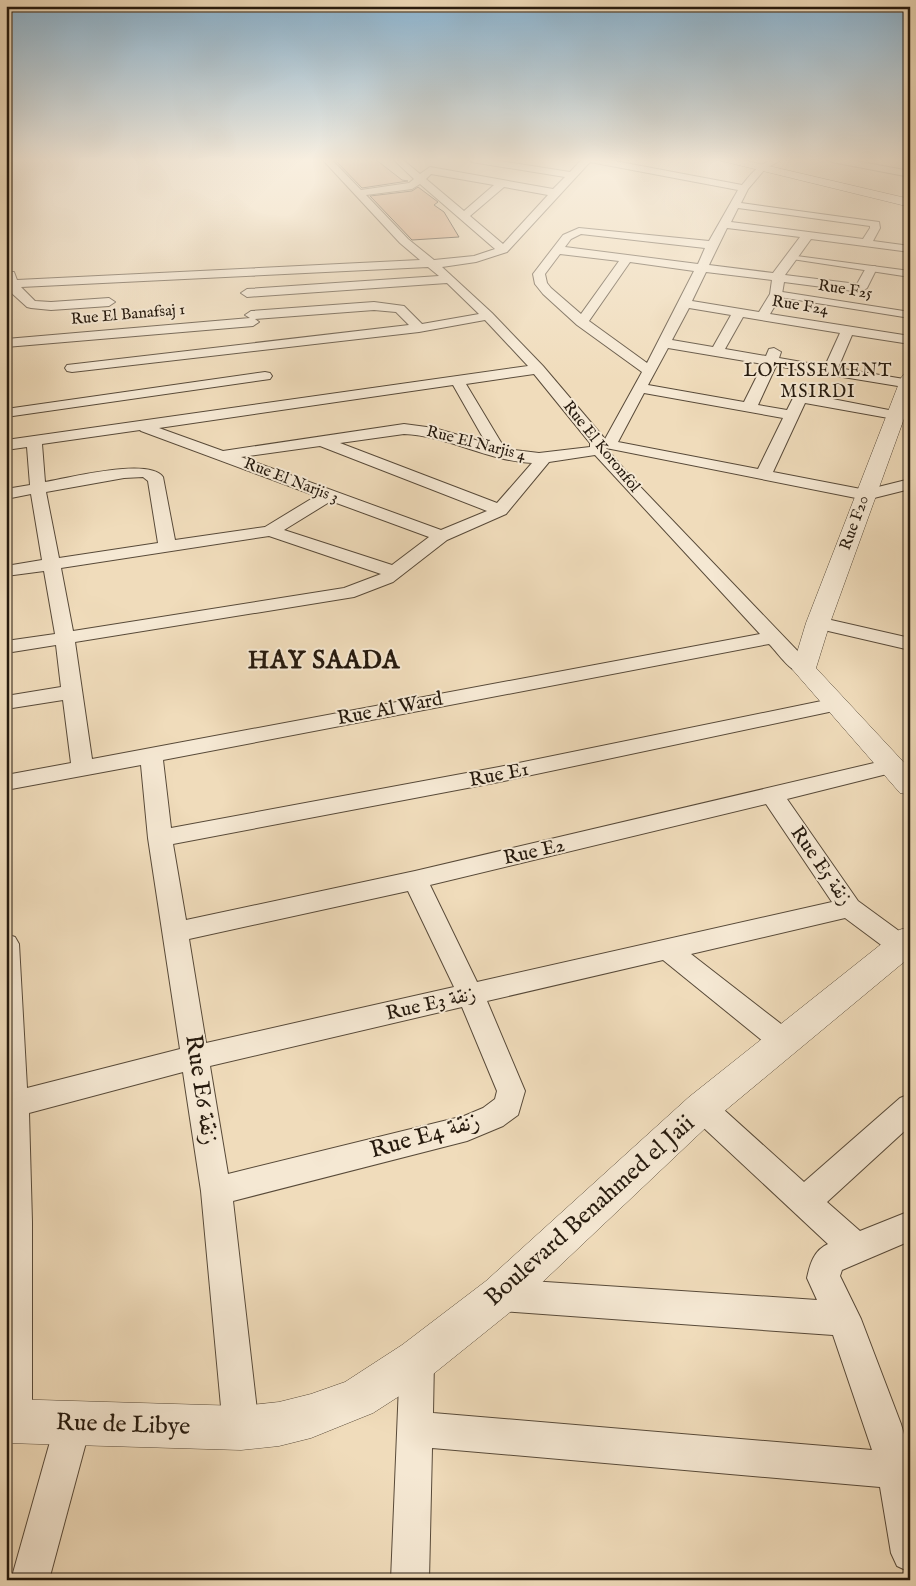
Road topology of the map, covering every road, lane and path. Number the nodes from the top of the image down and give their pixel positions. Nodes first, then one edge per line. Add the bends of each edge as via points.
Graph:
1 (397, 233) edge
2 (484, 233) edge
3 (519, 233) edge
4 (574, 233) edge
5 (609, 233) edge
6 (719, 233) edge
7 (793, 233) edge
8 (872, 233) edge
9 (808, 235) junction
10 (866, 243) junction
11 (712, 245) junction
12 (910, 249) edge
13 (503, 250) junction
14 (559, 250) junction
15 (352, 253) dead end
16 (792, 257) junction
17 (627, 258) junction
18 (430, 262) junction
19 (368, 265) junction
20 (704, 267) junction
21 (871, 268) junction
22 (21, 270) dead end
23 (240, 272) junction
24 (910, 274) edge
25 (109, 279) junction
26 (450, 279) junction
27 (779, 279) junction
28 (9, 284) edge
29 (246, 293) junction
30 (776, 294) junction
31 (108, 302) junction
32 (685, 304) junction
33 (739, 313) junction
34 (910, 315) edge
35 (488, 316) junction
36 (762, 316) junction
37 (252, 319) junction
38 (582, 322) junction
39 (419, 328) junction
40 (848, 330) junction
41 (106, 335) junction
42 (54, 339) junction
43 (910, 340) edge
44 (664, 342) junction
45 (6, 343) edge
46 (717, 351) junction
47 (773, 356) junction
48 (261, 362) junction
49 (72, 368) junction
50 (538, 369) junction
51 (648, 370) junction
52 (830, 370) junction
53 (457, 381) junction
54 (908, 381) edge
55 (639, 388) junction
56 (92, 401) junction
57 (749, 407) junction
58 (276, 408) junction
59 (6, 413) edge
60 (790, 415) junction
61 (894, 415) junction
62 (141, 427) junction
63 (319, 440) junction
64 (34, 441) junction
65 (6, 445) edge
66 (602, 445) junction
67 (499, 452) junction
68 (225, 455) junction
69 (544, 458) junction
70 (764, 473) junction
71 (910, 484) edge
72 (38, 490) junction
73 (6, 494) edge
74 (866, 495) junction
75 (328, 496) junction
76 (500, 510) junction
77 (270, 531) junction
78 (440, 536) junction
79 (167, 545) junction
80 (53, 563) junction
81 (6, 571) edge
82 (394, 572) junction
83 (818, 623) junction
84 (65, 637) junction
85 (774, 637) junction
86 (910, 644) edge
87 (6, 647) edge
88 (804, 668) junction
89 (71, 692) junction
90 (6, 703) edge
91 (836, 704) junction
92 (151, 754) junction
93 (891, 766) junction
94 (82, 767) junction
95 (6, 783) edge
96 (910, 786) edge
97 (773, 796) junction
98 (160, 838) junction
99 (415, 880) junction
100 (849, 908) junction
101 (176, 932) junction
102 (905, 943) edge
103 (6, 944) edge
104 (668, 950) junction
105 (471, 996) junction
106 (784, 1042) junction
107 (196, 1057) junction
108 (14, 1104) junction
109 (910, 1107) edge
110 (702, 1108) junction
111 (216, 1191) junction
112 (804, 1202) junction
113 (11, 1222) edge
114 (910, 1226) edge
115 (856, 1249) junction
116 (500, 1296) junction
117 (844, 1319) junction
118 (417, 1360) junction
119 (10, 1421) edge
120 (73, 1424) junction
121 (240, 1428) junction
122 (416, 1428) junction
123 (896, 1470) junction
124 (909, 1547) edge
125 (30, 1580) edge
126 (410, 1580) edge

1 - 18 street, Rue El Koronfol
2 - 13 street
3 - 13 street
4 - 14 street
5 - 11 street
6 - 11 street
7 - 9 street
8 - 10 street
9 - 10 street
9 - 16 street
10 - 12 street
11 - 20 street
13 - 18 street via 468,260
14 - 17 street
14 - 38 street via 539,274 539,279 547,291
15 - 19 street via 363,256
16 - 21 street
16 - 27 street via 779,274
17 - 20 street
17 - 38 street
18 - 19 street
18 - 26 street, Rue El Koronfol
19 - 23 street
20 - 27 street
20 - 32 street
21 - 24 street
21 - 27 street via 861,288
22 - 28 street via 10,274
23 - 25 street
23 - 29 street
25 - 28 street
25 - 31 street
26 - 29 street
26 - 35 street, Rue El Koronfol
27 - 30 street
28 - 31 street via 31,304 51,306
29 - 37 street
30 - 34 street, Rue F25
30 - 36 street
31 - 41 street
32 - 33 street, Rue F24
32 - 44 street
33 - 36 street, Rue F24
33 - 46 street
35 - 39 street
35 - 50 street, Rue El Koronfol
36 - 40 street, Rue F24
37 - 39 street, Rue El Banafsaj 1 via 374,306 400,310
37 - 41 street, Rue El Banafsaj 1
37 - 48 street
38 - 51 street
39 - 48 street
40 - 43 street, Rue F24
40 - 52 street
41 - 42 street, Rue El Banafsaj 1
42 - 45 street, Rue El Banafsaj 1
42 - 49 street
44 - 46 street
44 - 51 street
46 - 47 street
47 - 52 street
47 - 57 street
48 - 49 street
48 - 56 street
48 - 58 street
49 - 56 street
50 - 53 street
50 - 66 street, Rue El Koronfol
51 - 55 street
52 - 54 street
53 - 58 street
53 - 67 street
54 - 61 street, Rue F20
55 - 57 street
55 - 66 street
56 - 59 street
57 - 60 street
58 - 62 street
60 - 61 street via 799,399 803,398
60 - 70 street
61 - 74 street, Rue F20
62 - 64 street
62 - 68 street, Rue El Narjis 3
63 - 67 street, Rue El Narjis 4 via 417,429
63 - 68 street, Rue El Narjis 4
63 - 76 street
64 - 65 street
64 - 72 street
66 - 69 street
66 - 70 street
66 - 85 street, Rue El Koronfol via 622,478
67 - 69 street, Rue El Narjis 4
68 - 75 street, Rue El Narjis 3
69 - 76 street
70 - 74 street
71 - 74 street
72 - 73 street
72 - 79 street via 124,473 151,474 156,481
72 - 80 street
74 - 83 street, Rue F20
75 - 77 street
75 - 78 street, Rue El Narjis 3
76 - 78 street via 488,518
77 - 79 street
77 - 82 street
78 - 82 street
79 - 80 street
80 - 81 street
80 - 84 street
82 - 84 street via 388,578 348,593
83 - 86 street
83 - 88 street, Rue F20
84 - 87 street
84 - 89 street
85 - 88 street, Rue El Koronfol
85 - 92 street, Rue Al Ward
88 - 91 street, Rue El Koronfol
89 - 90 street
89 - 94 street
91 - 93 street, Rue El Koronfol
91 - 98 street, Rue E1 via 530,769
92 - 94 street, Rue Al Ward
92 - 98 street, Rue E6 زنقة
93 - 96 street, Rue El Koronfol
93 - 97 street, Rue E2
94 - 95 street, Rue Al Ward
97 - 99 street, Rue E2
97 - 100 street, Rue E5 زنقة
98 - 101 street, Rue E6 زنقة
99 - 101 street, Rue E2
99 - 105 street, Rue E4 زنقة
100 - 102 street, Rue E5 زنقة
100 - 104 street, Rue E3 زنقة
101 - 107 street, Rue E6 زنقة
102 - 106 street, Boulevard Benahmed el Jaii
103 - 108 street
104 - 105 street, Rue E3 زنقة
104 - 106 street
105 - 107 street, Rue E3 زنقة
105 - 111 street, Rue E4 زنقة via 511,1091 508,1106 493,1117 467,1128
106 - 110 street, Boulevard Benahmed el Jaii
107 - 108 street, Rue E3 زنقة
107 - 111 street, Rue E6 زنقة
108 - 113 street
109 - 112 street
110 - 112 street
110 - 116 street, Boulevard Benahmed el Jaii
111 - 121 street, Rue E6 زنقة
112 - 115 street
113 - 119 street
114 - 115 street
115 - 117 street via 831,1259 825,1268 824,1278
116 - 117 street
116 - 118 street, Boulevard Benahmed el Jaii
117 - 123 street via 873,1391
118 - 121 street, Boulevard Benahmed el Jaii via 358,1398 311,1416 279,1424
118 - 122 street
119 - 120 street, Rue de Libye
120 - 121 street, Rue de Libye
120 - 125 street
122 - 123 street
122 - 126 street
123 - 124 street

